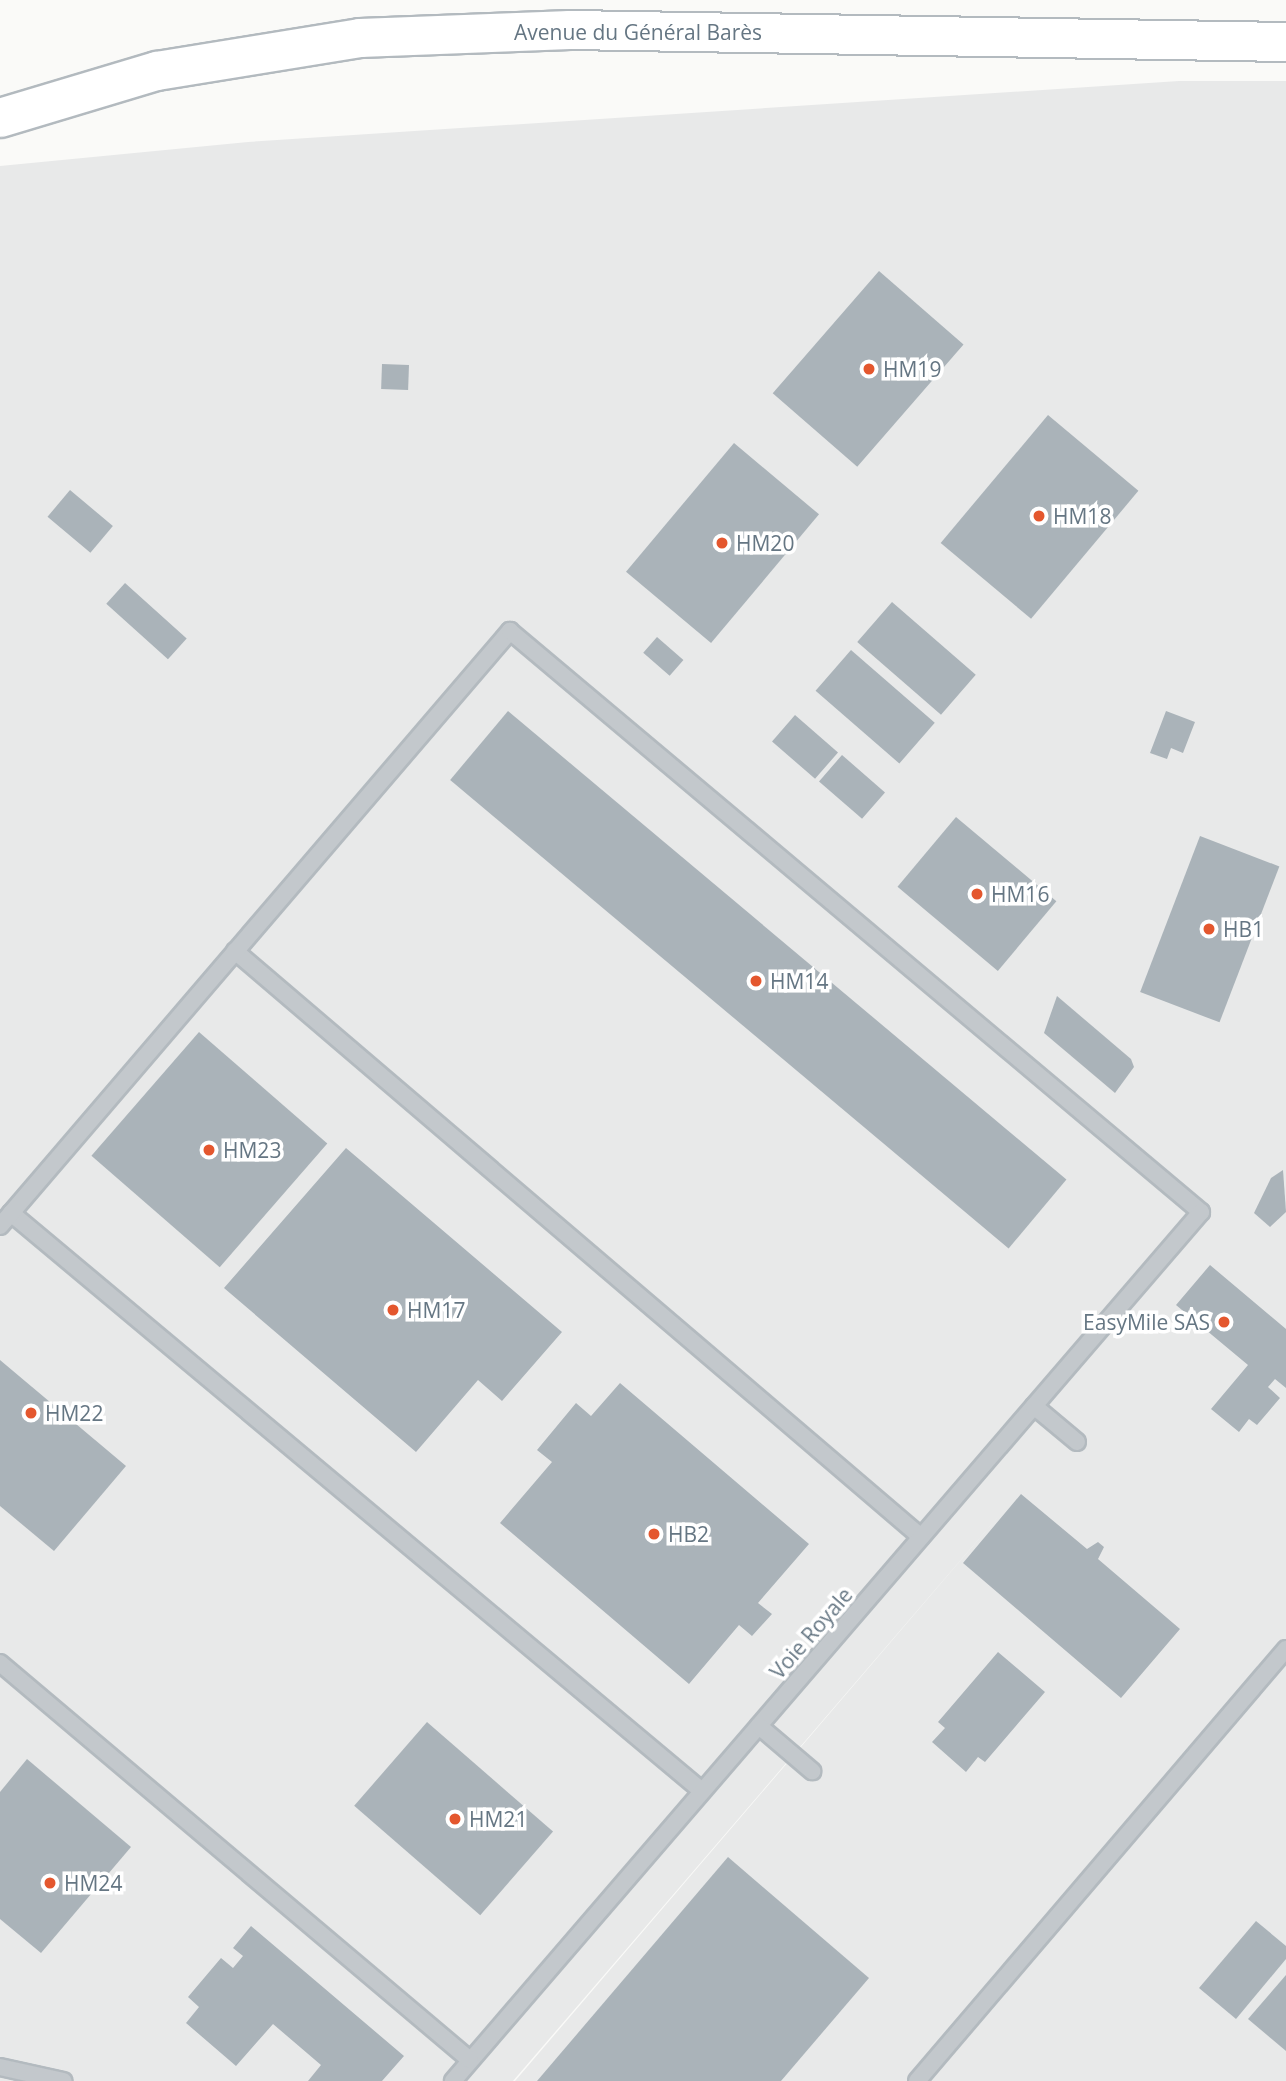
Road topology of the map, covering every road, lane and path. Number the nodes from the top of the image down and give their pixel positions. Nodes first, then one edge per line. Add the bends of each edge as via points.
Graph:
1 (1286, 42) edge
2 (0, 118) edge
3 (235, 951) junction
4 (5, 1219) edge
5 (1034, 1406) junction
6 (1077, 1442) dead end
7 (920, 1537) junction
8 (1286, 1650) edge
9 (0, 1663) edge
10 (758, 1726) junction
11 (812, 1771) dead end
12 (702, 1791) junction
13 (470, 2060) junction
14 (0, 2067) edge
15 (62, 2081) edge
16 (453, 2081) edge
17 (917, 2081) edge

1 - 2 main road, Avenue du Général Barès via 595,30 398,36 293,45 157,71
3 - 4 lane
3 - 5 lane, Voie Royale via 510,631 1201,1212
3 - 7 lane
4 - 12 lane
5 - 6 lane
5 - 7 lane, Voie Royale
7 - 10 lane, Voie Royale
8 - 17 lane
9 - 13 lane
10 - 11 lane
10 - 12 lane, Voie Royale
12 - 13 lane, Voie Royale
13 - 16 lane, Voie Royale
14 - 15 lane

